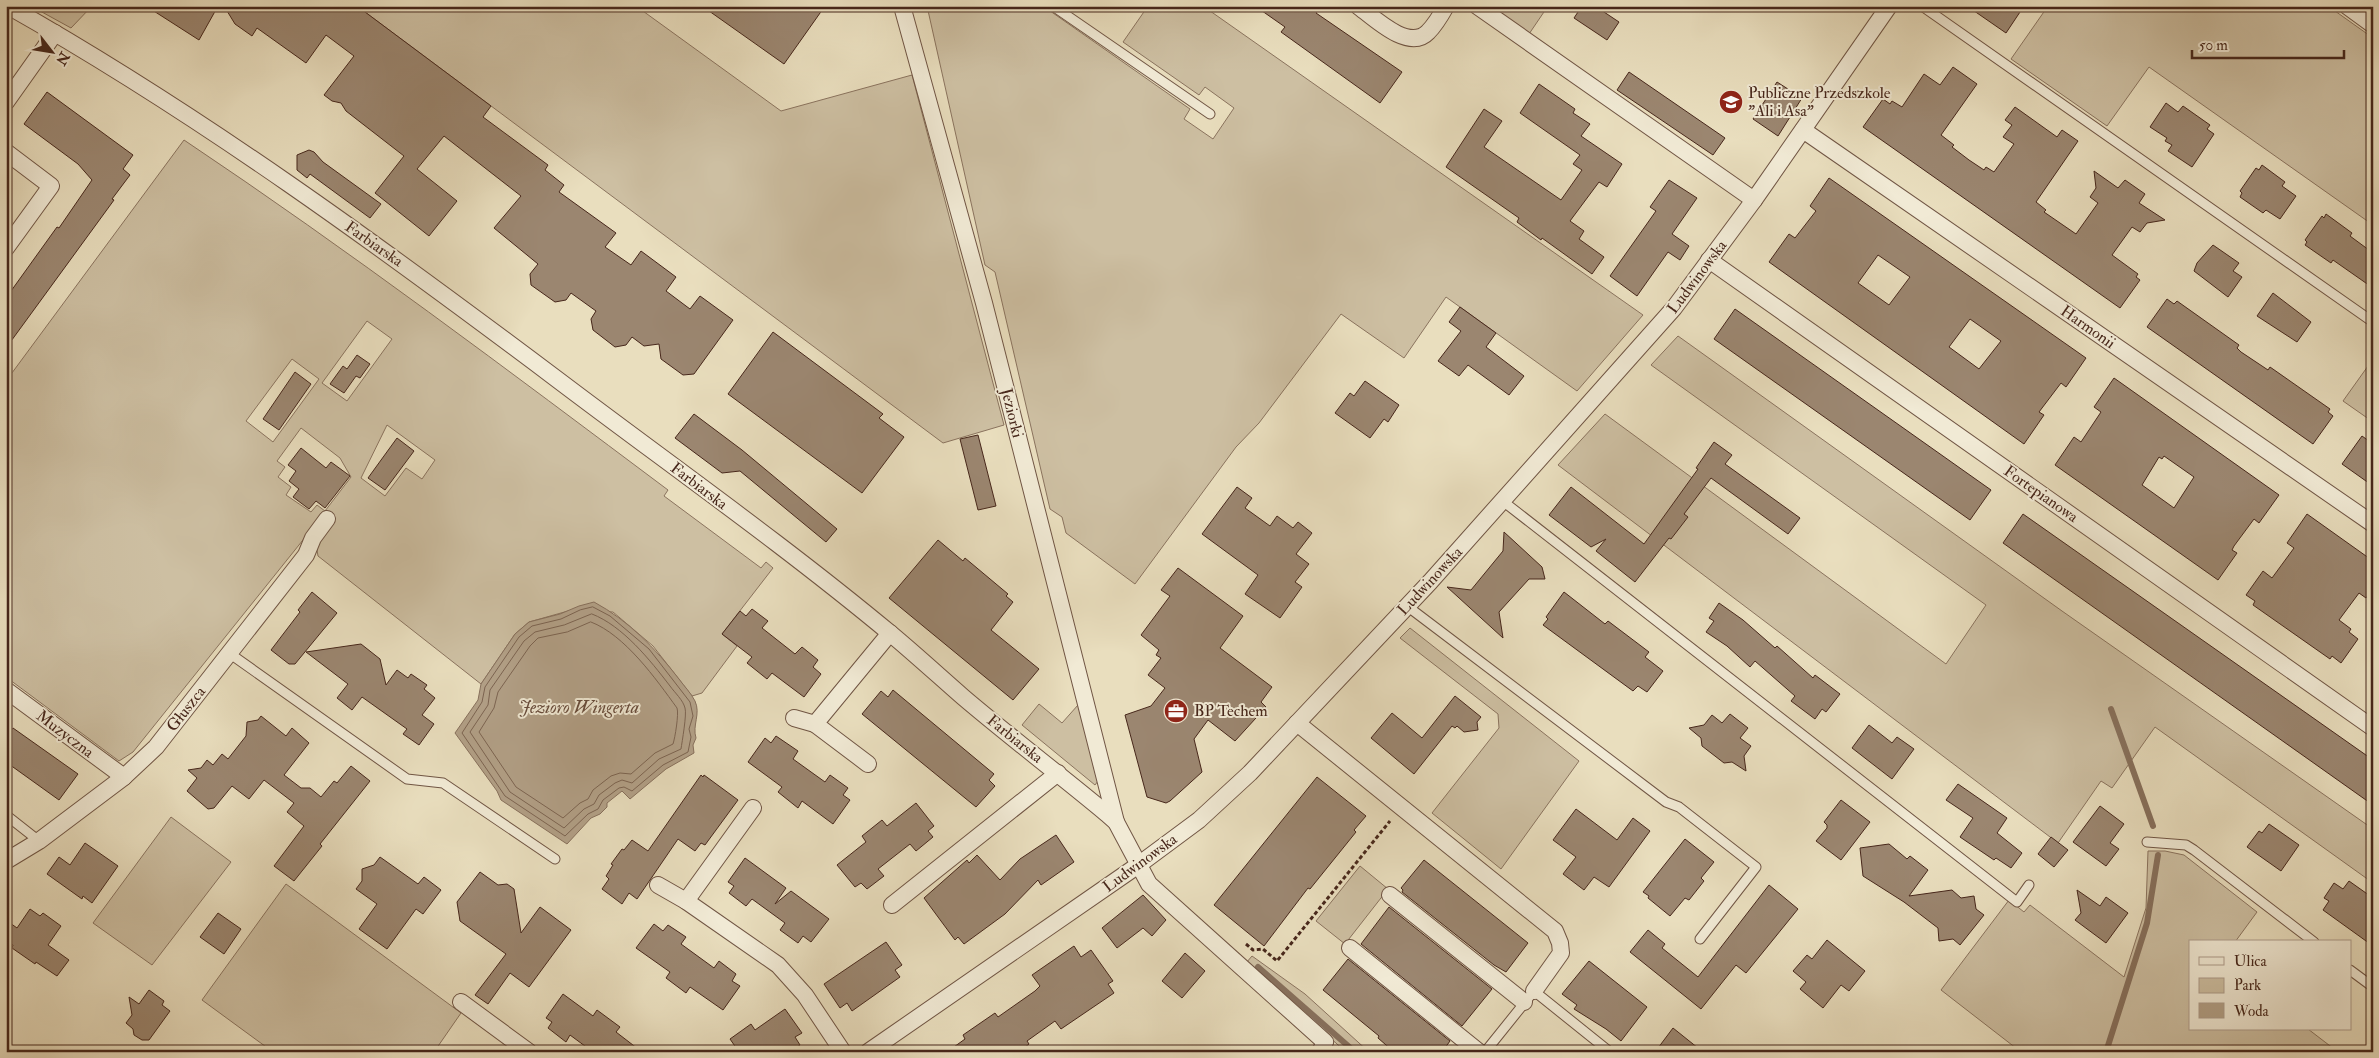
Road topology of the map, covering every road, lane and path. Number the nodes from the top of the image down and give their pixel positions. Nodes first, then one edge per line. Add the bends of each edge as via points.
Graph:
1 (8, 6) edge
2 (902, 6) edge
3 (1053, 6) edge
4 (1358, 6) edge
5 (1446, 6) edge
6 (1477, 6) edge
7 (1888, 6) edge
8 (1922, 6) edge
9 (2347, 6) edge
10 (2373, 25) edge
11 (55, 33) junction
12 (6, 102) edge
13 (1210, 114) dead end
14 (1803, 130) junction
15 (6, 152) edge
16 (1754, 200) junction
17 (7, 247) edge
18 (1709, 260) junction
19 (2373, 322) edge
20 (1504, 502) junction
21 (328, 519) dead end
22 (2373, 524) edge
23 (1407, 606) junction
24 (890, 633) junction
25 (229, 653) junction
26 (6, 690) edge
27 (794, 718) dead end
28 (1297, 723) junction
29 (815, 724) junction
30 (2373, 728) edge
31 (868, 764) dead end
32 (1058, 773) junction
33 (124, 778) junction
34 (753, 808) dead end
35 (6, 815) edge
36 (1392, 819) dead end
37 (1116, 822) junction
38 (39, 841) junction
39 (2147, 842) dead end
40 (556, 859) dead end
41 (6, 861) edge
42 (1137, 866) junction
43 (658, 885) dead end
44 (2029, 885) dead end
45 (1390, 895) dead end
46 (686, 901) junction
47 (892, 904) dead end
48 (1240, 939) dead end
49 (1700, 939) dead end
50 (2311, 940) edge
51 (1350, 948) dead end
52 (2352, 971) edge
53 (2373, 987) edge
54 (1529, 996) junction
55 (461, 1002) dead end
56 (1322, 1047) edge
57 (529, 1052) edge
58 (843, 1052) edge
59 (868, 1052) edge
60 (1479, 1052) edge
61 (1485, 1052) edge
62 (1610, 1052) edge

1 - 11 street, Farbiarska
2 - 37 street, Jeziorki via 984,303
3 - 13 lane
4 - 5 street via 1397,34 1410,39 1428,33
6 - 16 street
7 - 14 street, Ludwinowska
8 - 19 lane
9 - 10 street
11 - 12 street
11 - 24 street, Farbiarska via 301,192 421,277
14 - 16 street, Ludwinowska
14 - 22 street, Harmonii
15 - 17 street via 51,186
16 - 18 street, Ludwinowska
18 - 20 street, Ludwinowska via 1674,308
18 - 30 street, Fortepianowa
20 - 23 street, Ludwinowska
20 - 44 lane via 2017,902
21 - 25 street, Głuszca via 313,538 306,554
23 - 28 street, Ludwinowska
23 - 49 lane via 1666,802 1679,806 1756,867
24 - 29 street
24 - 32 street, Farbiarska via 964,698
25 - 33 street, Głuszca via 156,746
25 - 40 lane via 407,779 443,783
26 - 33 street, Muzyczna
27 - 29 street
28 - 42 street, Ludwinowska via 1199,820
28 - 54 street via 1555,931 1561,953
29 - 31 street
32 - 37 street, Farbiarska
32 - 47 street
33 - 38 street, Głuszca
34 - 46 street
35 - 38 lane
36 - 48 path via 1277,960 1264,949 1253,950
37 - 42 street, Farbiarska
38 - 41 street, Głuszca
39 - 50 lane via 2186,845
42 - 56 street, Farbiarska via 1149,884
42 - 59 street, Ludwinowska
43 - 46 street
45 - 54 street
46 - 58 street via 793,979
51 - 60 street
52 - 53 lane
54 - 61 lane
54 - 62 lane
55 - 57 street

